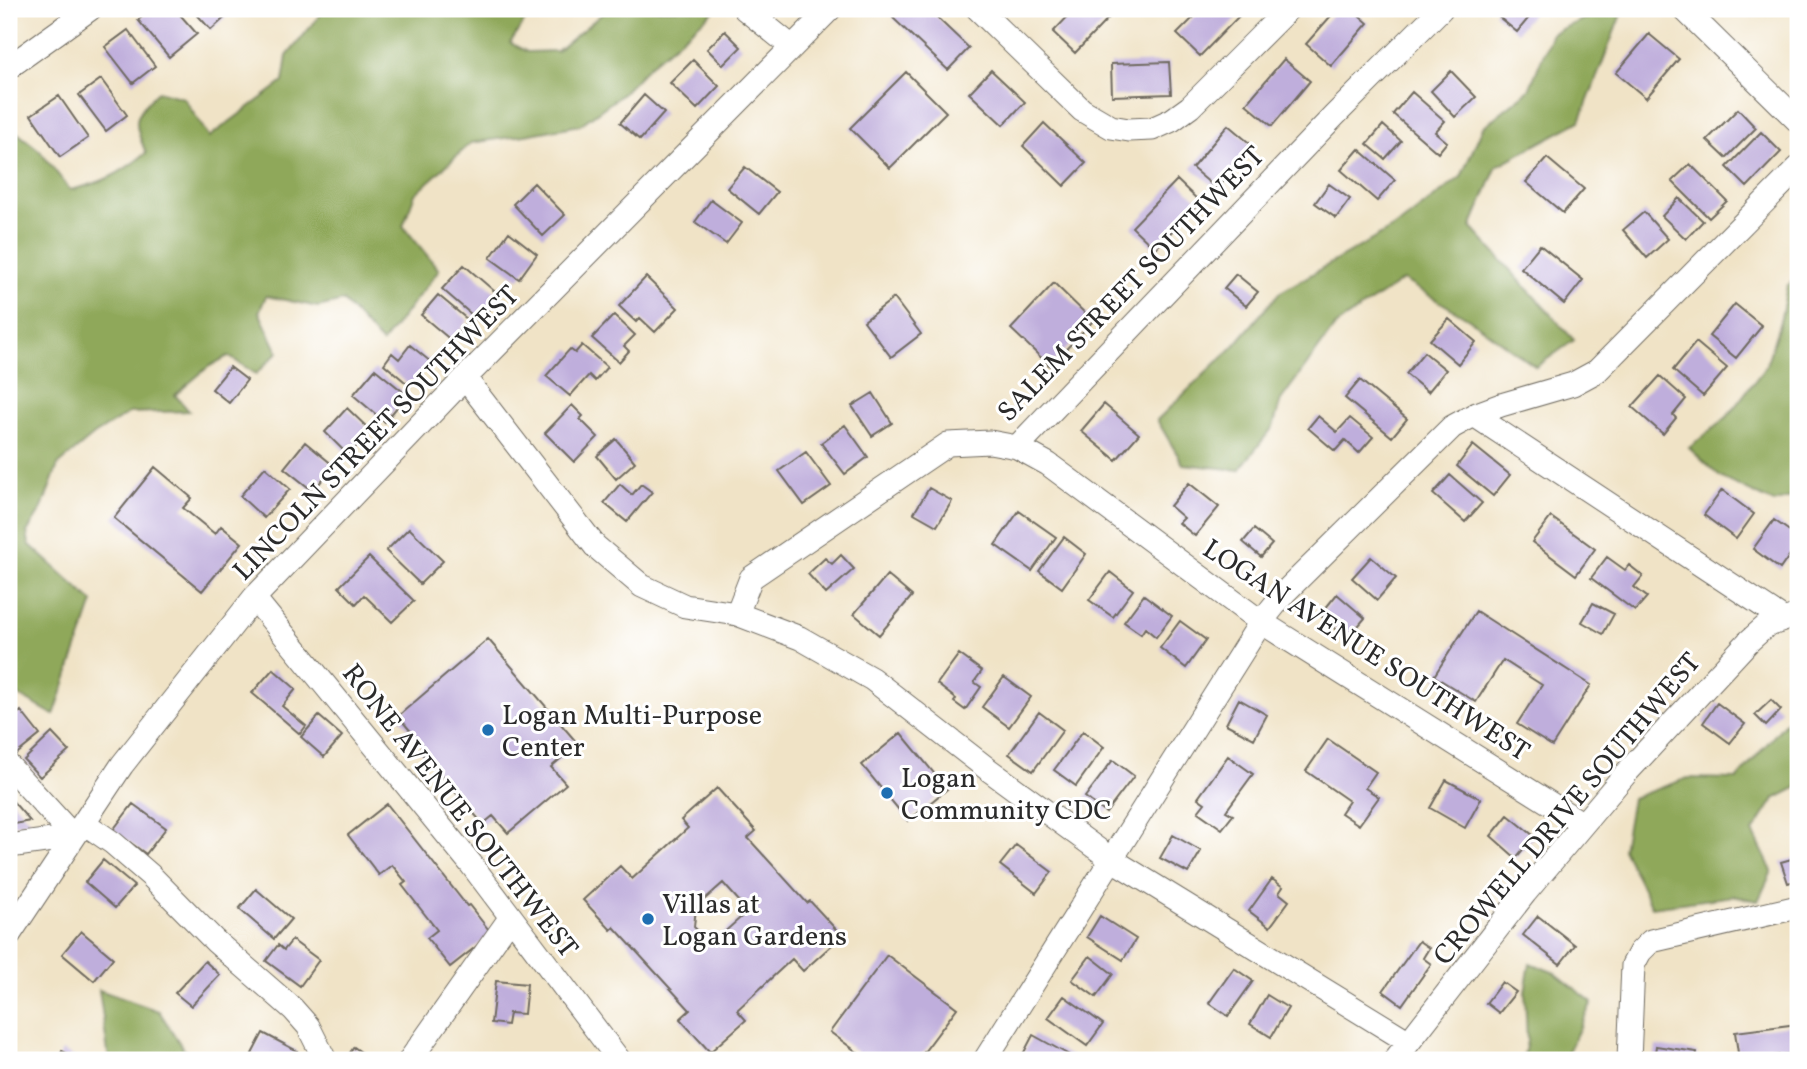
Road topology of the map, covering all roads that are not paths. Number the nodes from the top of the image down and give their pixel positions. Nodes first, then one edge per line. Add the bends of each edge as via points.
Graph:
1 (90, 9) edge
2 (745, 9) edge
3 (830, 9) edge
4 (978, 9) edge
5 (1288, 9) edge
6 (1441, 9) edge
7 (1684, 9) edge
8 (792, 47) junction
9 (9, 67) edge
10 (1798, 121) edge
11 (1798, 168) edge
12 (465, 378) junction
13 (1474, 415) junction
14 (1017, 447) junction
15 (254, 598) junction
16 (737, 614) junction
17 (1791, 617) edge
18 (1261, 622) junction
19 (9, 766) edge
20 (1583, 824) junction
21 (79, 830) junction
22 (9, 846) edge
23 (1111, 859) junction
24 (1798, 907) edge
25 (511, 917) junction
26 (9, 935) edge
27 (1409, 1042) junction
28 (326, 1060) edge
29 (410, 1060) edge
30 (619, 1060) edge
31 (985, 1060) edge
32 (1395, 1060) edge
33 (1629, 1060) edge

1 - 9 street
2 - 8 street
3 - 8 street, LINCOLN STREET SOUTHWEST
4 - 5 street via 1082,110 1111,127 1129,130 1152,129 1190,107
6 - 14 street, SALEM STREET SOUTHWEST
7 - 10 street
8 - 12 street, LINCOLN STREET SOUTHWEST
11 - 13 street via 1597,371 1573,384
12 - 15 street, LINCOLN STREET SOUTHWEST
12 - 16 street via 595,547 642,586 685,606
13 - 17 street
13 - 18 street via 1452,427 1285,592
14 - 16 street, SALEM STREET SOUTHWEST via 990,442 948,444 751,578
14 - 18 street, LOGAN AVENUE SOUTHWEST via 1048,464
15 - 21 street, LINCOLN STREET SOUTHWEST via 122,765
15 - 25 street, RONE AVENUE SOUTHWEST
16 - 23 street via 800,638 872,679
17 - 20 street, CROWELL DRIVE SOUTHWEST via 1766,626 1748,642
18 - 20 street, LOGAN AVENUE SOUTHWEST
18 - 23 street
19 - 21 street
20 - 27 street, CROWELL DRIVE SOUTHWEST
21 - 22 street
21 - 26 street, LINCOLN STREET SOUTHWEST
21 - 28 street via 113,843 150,875 215,941 293,1009 309,1026
23 - 27 street
23 - 31 street
24 - 33 street via 1651,941 1633,965
25 - 29 street
25 - 30 street, RONE AVENUE SOUTHWEST
27 - 32 street, CROWELL DRIVE SOUTHWEST

